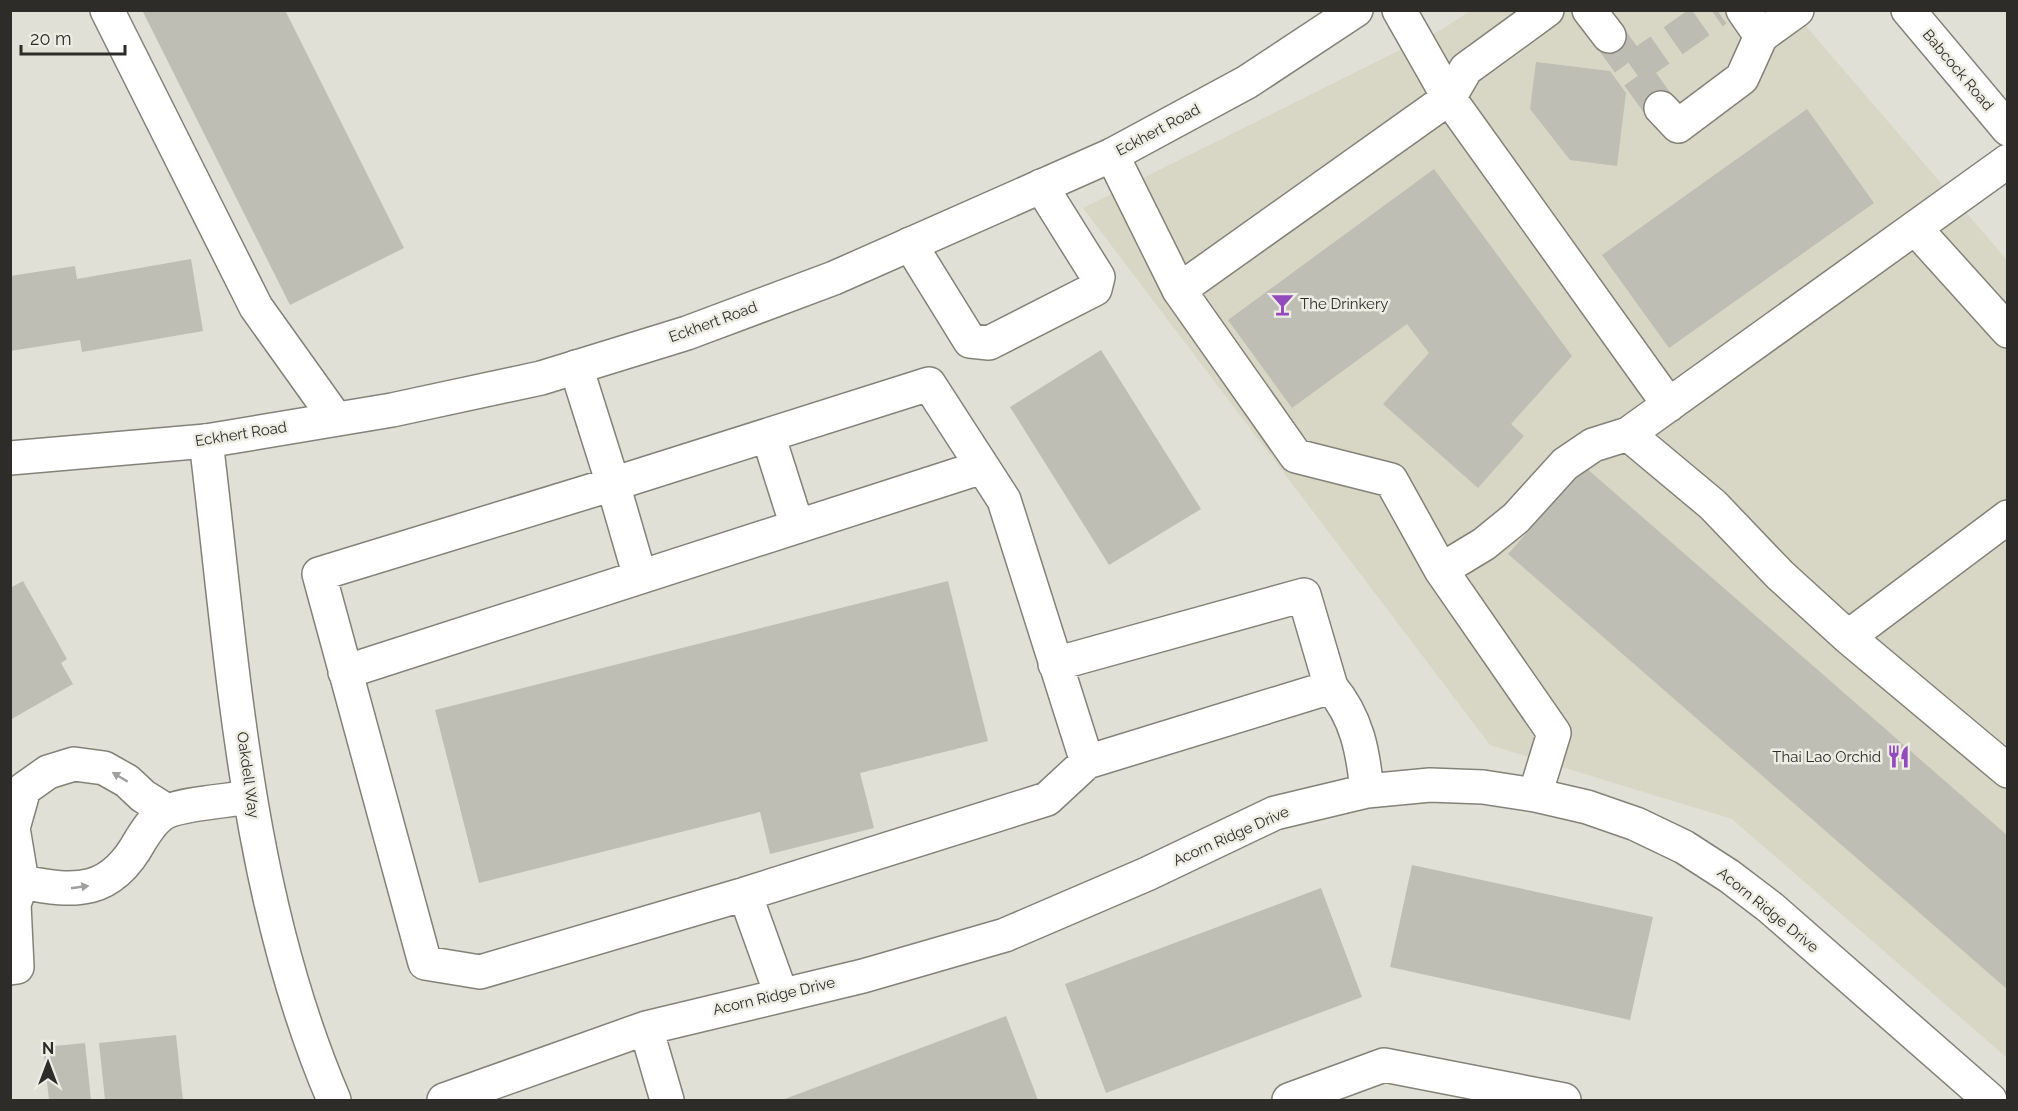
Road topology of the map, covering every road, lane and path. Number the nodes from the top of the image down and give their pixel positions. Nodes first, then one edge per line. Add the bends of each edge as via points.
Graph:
1 (107, 10) edge
2 (1356, 10) edge
3 (1399, 10) edge
4 (1547, 10) edge
5 (1589, 10) edge
6 (1797, 10) edge
7 (1908, 10) edge
8 (1752, 23) edge
9 (1609, 36) tunnel mouth
10 (1449, 98) junction
11 (1661, 108) tunnel mouth
12 (2007, 129) edge
13 (1112, 155) junction
14 (2007, 161) edge
15 (1041, 186) junction
16 (1915, 228) junction
17 (910, 244) junction
18 (1179, 290) junction
19 (2007, 331) edge
20 (576, 367) junction
21 (1669, 405) junction
22 (336, 419) junction
23 (1628, 434) junction
24 (768, 435) junction
25 (206, 441) junction
26 (10, 458) edge
27 (982, 467) junction
28 (613, 484) junction
29 (2007, 517) edge
30 (798, 526) junction
31 (1442, 570) junction
32 (640, 578) junction
33 (1848, 637) junction
34 (1055, 664) junction
35 (345, 672) junction
36 (1331, 687) junction
37 (1087, 762) junction
38 (2007, 771) edge
39 (1367, 791) junction
40 (1535, 795) junction
41 (250, 797) junction
42 (166, 811) junction
43 (22, 882) junction
44 (745, 894) junction
45 (10, 968) edge
46 (781, 994) junction
47 (646, 1028) junction
48 (334, 1101) edge
49 (444, 1101) edge
50 (666, 1101) edge
51 (1289, 1101) edge
52 (1564, 1101) edge
53 (1990, 1101) edge

1 - 22 street via 256,308
2 - 13 street, Eckhert Road via 1247,82
3 - 10 street
4 - 10 street via 1466,69
5 - 9 street
6 - 8 street
7 - 12 street, Babcock Road
8 - 11 street via 1742,78 1678,126
10 - 18 street
10 - 21 street
13 - 15 street, Eckhert Road
13 - 18 street
14 - 16 street
15 - 17 street, Eckhert Road
15 - 17 street via 1098,277 1095,289 989,343 970,341
16 - 19 street
16 - 21 street
17 - 20 street, Eckhert Road via 834,278 687,333
18 - 31 street via 1296,456 1391,480
20 - 22 street, Eckhert Road
20 - 28 street
21 - 23 street
22 - 25 street, Eckhert Road
23 - 31 street via 1593,445 1565,464 1516,518
23 - 33 street via 1713,505 1780,575
24 - 27 street via 929,384
24 - 28 street
24 - 30 street
25 - 26 street, Eckhert Road
25 - 41 street, Oakdell Way
27 - 30 street
27 - 34 street via 1004,500
28 - 32 street
28 - 35 street via 319,574
29 - 33 street
30 - 32 street
31 - 40 street via 1554,733
32 - 35 street
33 - 38 street
34 - 36 street via 1304,595
34 - 37 street
35 - 44 street via 425,963 480,972
36 - 37 street
36 - 39 street via 1348,707 1364,764
37 - 44 street via 1047,799
39 - 40 street, Acorn Ridge Drive via 1430,785 1483,787
39 - 46 street, Acorn Ridge Drive via 1275,813 1005,935 863,976
40 - 53 street, Acorn Ridge Drive via 1636,824 1684,847 1729,876 1771,908
41 - 42 street
41 - 48 street, Oakdell Way via 271,908 293,989
43 -> 42 street via 55,889 108,881 129,861 148,827
42 -> 43 street via 104,768 74,764 48,772 24,789 13,828
43 - 45 street via 14,904 17,967
44 - 46 street
46 - 47 street, Acorn Ridge Drive
47 - 49 street, Acorn Ridge Drive
47 - 50 street
51 - 52 street via 1384,1065

